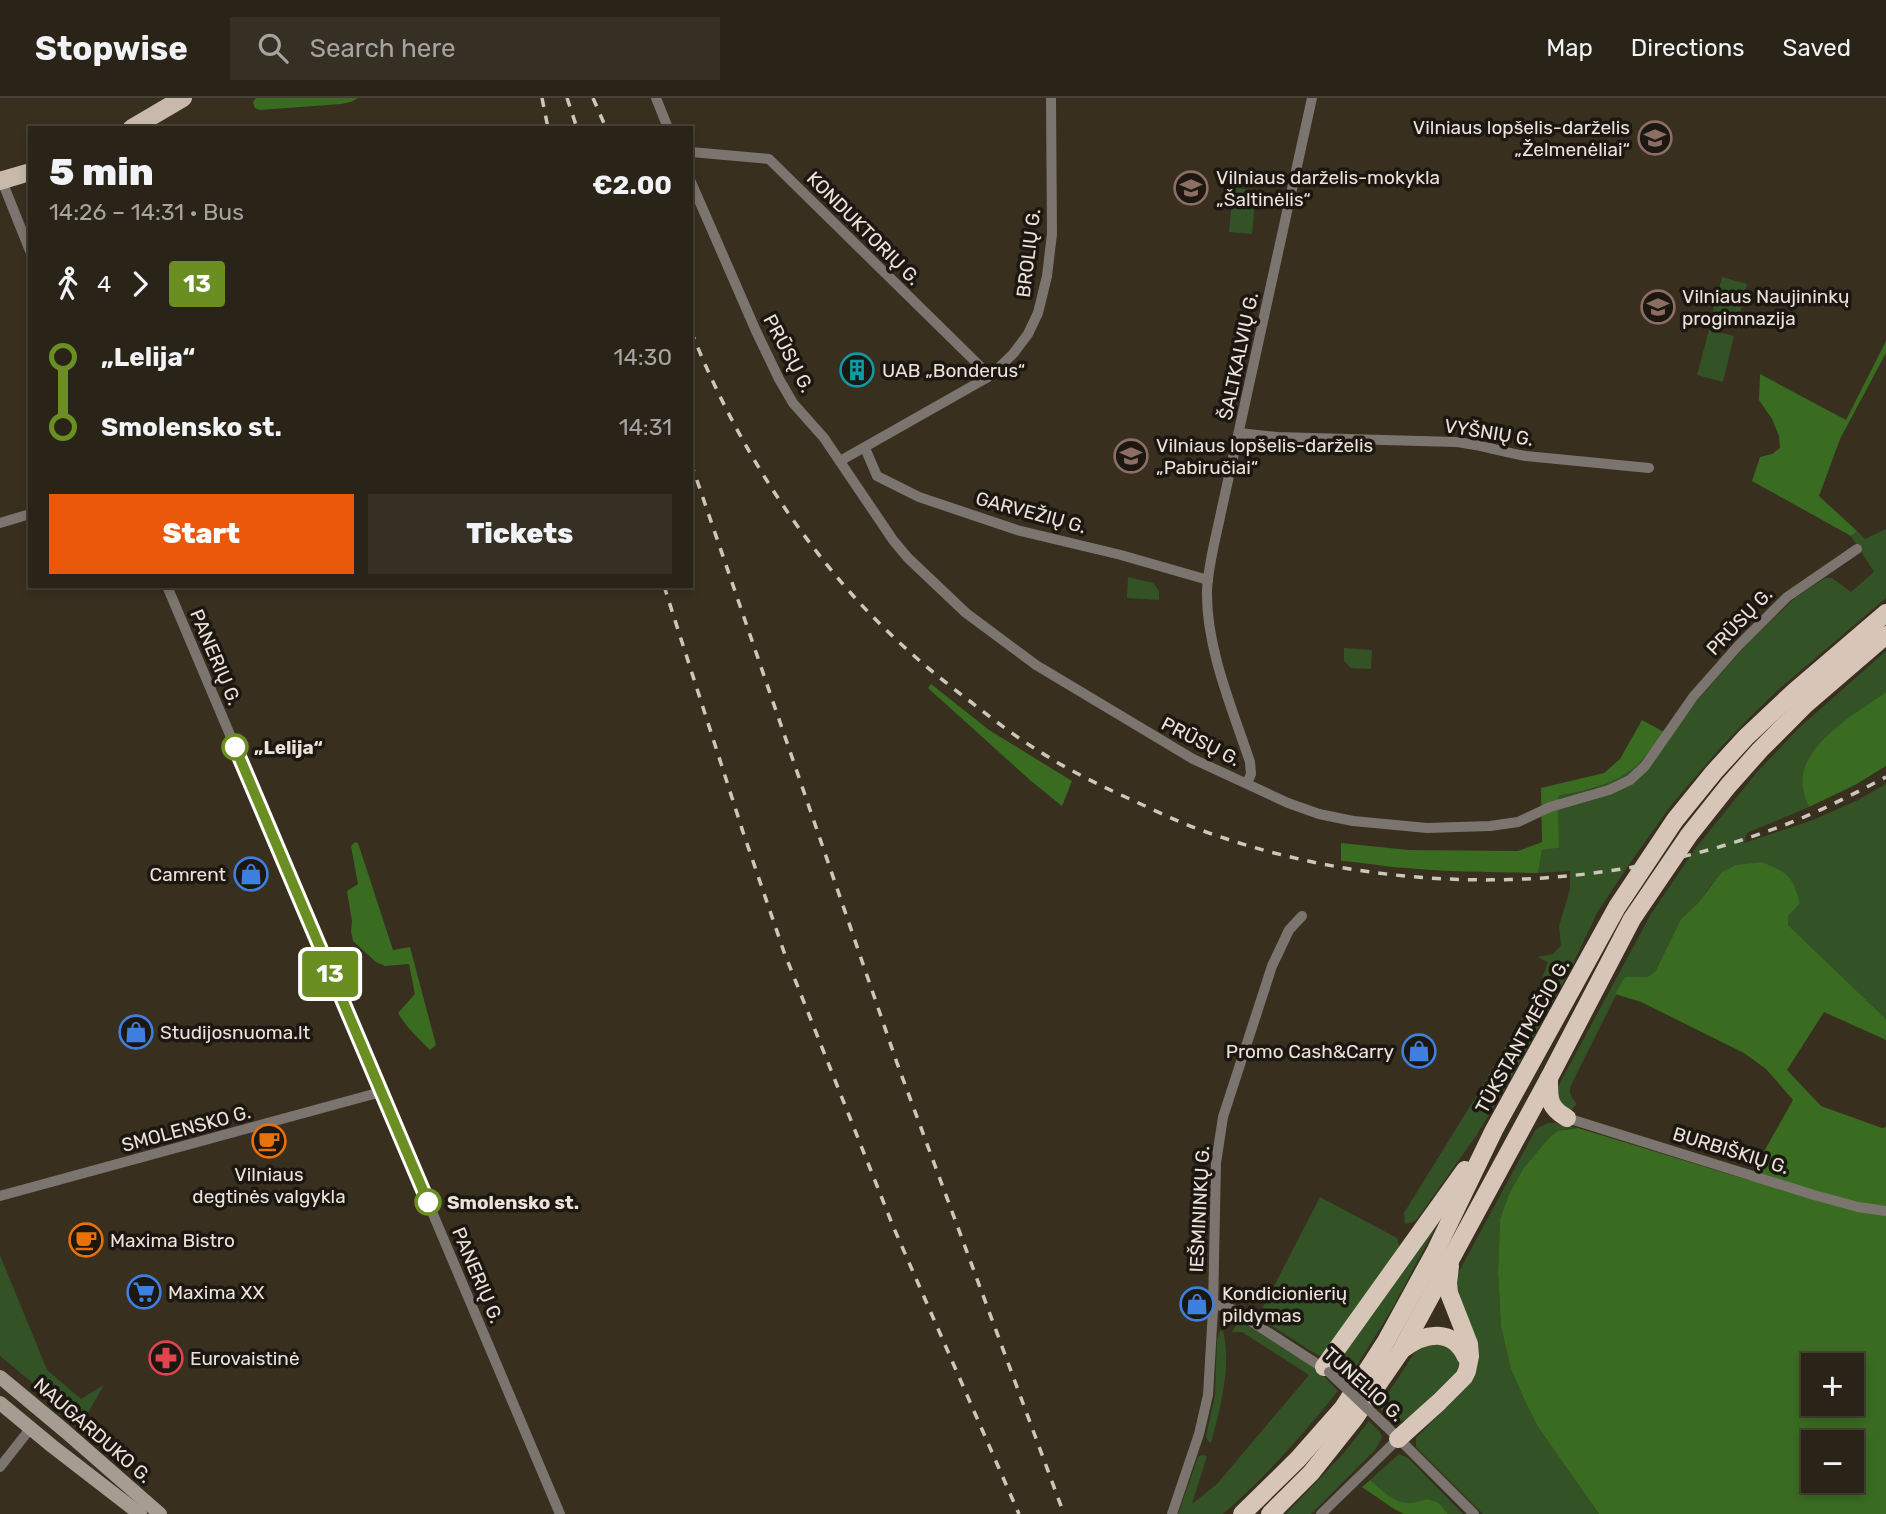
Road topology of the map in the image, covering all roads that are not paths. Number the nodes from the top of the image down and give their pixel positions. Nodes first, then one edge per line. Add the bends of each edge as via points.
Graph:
1 (183, 98) edge
2 (656, 98) edge
3 (1051, 98) edge
4 (1312, 98) edge
5 (135, 126) edge
6 (667, 126) edge
7 (693, 152) edge
8 (28, 172) edge
9 (1, 179) edge
10 (693, 186) edge
11 (28, 246) edge
12 (990, 376) junction
13 (1240, 433) junction
14 (865, 448) junction
15 (840, 461) junction
16 (1649, 468) dead end
17 (877, 476) junction
18 (858, 489) junction
19 (28, 515) edge
20 (0, 523) edge
21 (1857, 549) dead end
22 (1208, 580) junction
23 (168, 588) edge
24 (1886, 605) edge
25 (1886, 613) edge
26 (1879, 631) edge
27 (1247, 783) junction
28 (1302, 916) dead end
29 (1549, 1078) junction
30 (380, 1092) junction
31 (1567, 1118) junction
32 (1522, 1128) junction
33 (1494, 1130) junction
34 (0, 1196) edge
35 (1886, 1211) edge
36 (1453, 1255) junction
37 (1213, 1304) junction
38 (1401, 1351) junction
39 (1469, 1364) junction
40 (1326, 1370) junction
41 (0, 1377) edge
42 (0, 1403) edge
43 (30, 1429) junction
44 (1392, 1433) junction
45 (0, 1467) edge
46 (140, 1514) edge
47 (160, 1514) edge
48 (560, 1514) edge
49 (1172, 1514) edge
50 (1242, 1514) edge
51 (1270, 1514) edge
52 (1321, 1514) edge
53 (1474, 1514) edge

1 - 5 main road
2 - 6 street
3 - 12 street, BROLIŲ G. via 1052,234 1047,276 1038,313 1027,334
4 - 13 street, ŠALTKALVIŲ G.
7 - 12 street, KONDUKTORIŲ G. via 769,159
8 - 9 main road
9 - 11 street
10 - 15 street, PRŪSŲ G. via 779,379
12 - 14 street, BROLIŲ G.
13 - 16 street, VYŠNIŲ G. via 1475,443 1526,456
13 - 22 street, ŠALTKALVIŲ G.
14 - 15 street, BROLIŲ G.
14 - 17 street
15 - 18 street, PRŪSŲ G.
17 - 18 street
17 - 22 street, GARVEŽIŲ G. via 919,497 1017,530
18 - 27 street, PRŪSŲ G. via 908,558 998,639 1129,722
19 - 20 street
21 - 27 street, PRŪSŲ G. via 1787,597 1693,696 1638,774 1609,790 1550,807 1518,822 1452,828 1320,814
22 - 27 street, ŠALTKALVIŲ G. via 1213,645 1250,762
23 - 30 street, PANERIŲ G.
24 - 26 highway
25 - 26 highway, TŪKSTANTMEČIO G.
26 - 29 highway, TŪKSTANTMEČIO G. via 1760,750 1689,835 1632,919
26 - 33 highway, TŪKSTANTMEČIO G. via 1795,691 1746,737 1675,820 1617,907
28 - 37 street, IEŠMININKŲ G. via 1289,930 1272,966 1223,1117 1216,1163
29 - 31 highway via 1554,1110
29 - 32 highway, TŪKSTANTMEČIO G.
30 - 34 street, SMOLENSKO G.
30 - 48 street, PANERIŲ G.
31 - 32 highway via 1549,1118
31 - 35 street, BURBIŠKIŲ G. via 1814,1195
32 - 36 highway, TŪKSTANTMEČIO G.
33 - 40 highway
33 - 50 highway, TŪKSTANTMEČIO G. via 1430,1262 1343,1409
36 - 38 highway, TŪKSTANTMEČIO G.
36 - 39 highway via 1448,1283 1469,1344
37 - 40 street, TUNELIO G. via 1232,1309
37 - 49 street, IEŠMININKŲ G. via 1205,1412
38 - 39 highway via 1425,1336 1443,1336 1459,1344
38 - 51 highway, TŪKSTANTMEČIO G. via 1311,1473
39 - 44 highway via 1464,1377
40 - 44 street, TUNELIO G., bridge
41 - 47 main road, NAUGARDUKO G.
42 - 43 main road, NAUGARDUKO G.
43 - 45 street
43 - 46 main road, NAUGARDUKO G.
44 - 52 street
44 - 53 street, TUNELIO G.

